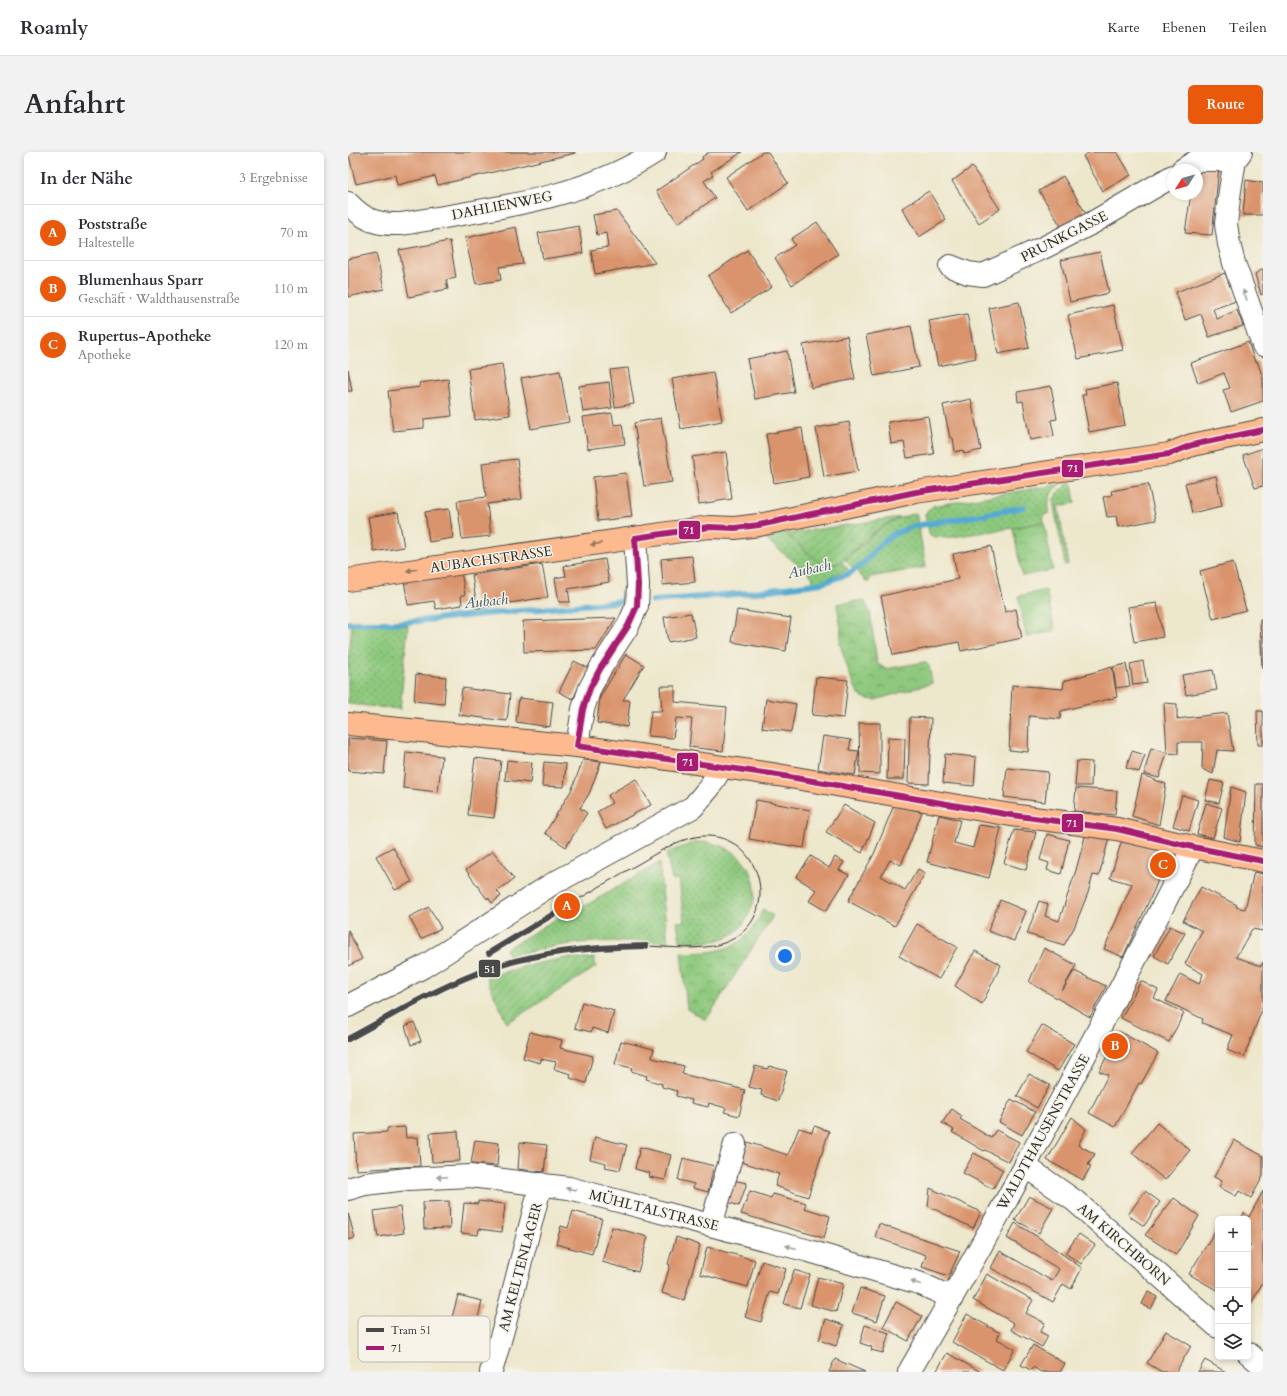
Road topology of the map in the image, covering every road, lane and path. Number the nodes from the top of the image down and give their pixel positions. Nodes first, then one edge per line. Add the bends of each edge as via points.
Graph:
1 (655, 152) edge
2 (1238, 156) edge
3 (1192, 164) edge
4 (1167, 179) edge
5 (348, 203) edge
6 (950, 266) dead end
7 (1263, 345) edge
8 (1263, 430) edge
9 (634, 538) junction
10 (348, 580) edge
11 (348, 724) edge
12 (577, 746) junction
13 (721, 768) junction
14 (1193, 847) junction
15 (1263, 861) edge
16 (348, 1006) edge
17 (735, 1144) dead end
18 (1025, 1166) junction
19 (541, 1184) junction
20 (348, 1189) edge
21 (710, 1225) junction
22 (952, 1298) junction
23 (1215, 1324) edge
24 (1251, 1356) edge
25 (1263, 1366) edge
26 (490, 1372) edge
27 (909, 1372) edge

1 - 5 street, DAHLIENWEG via 570,192 528,203 401,224 377,223 365,218
2 - 3 street via 1198,160
7 -> 2 street via 1228,244 1226,224
4 - 6 street, PRUNKGASSE via 1092,223 983,275 968,273
8 - 9 main road, AUBACHSTRASSE via 1192,445 1169,454 916,492 759,525 736,528 709,527
9 -> 10 main road, AUBACHSTRASSE
9 - 12 street via 637,606 628,626 590,688 583,709
11 - 12 main road
12 - 13 main road
13 - 14 main road via 1011,815 1117,829
13 - 16 street via 693,807 549,886 423,967
14 - 15 main road
14 - 18 street, WALDTHAUSENSTRASSE via 1137,959
17 - 21 street
18 - 22 street, WALDTHAUSENSTRASSE
18 - 23 street, AM KIRCHBORN via 1075,1201
19 -> 20 street, MÜHLTALSTRASSE via 470,1176 407,1179 365,1184
21 -> 19 street, MÜHLTALSTRASSE via 569,1188
19 - 26 street, AM KELTENLAGER
22 -> 21 street, MÜHLTALSTRASSE via 919,1283
22 - 27 street, WALDTHAUSENSTRASSE
24 - 25 street

